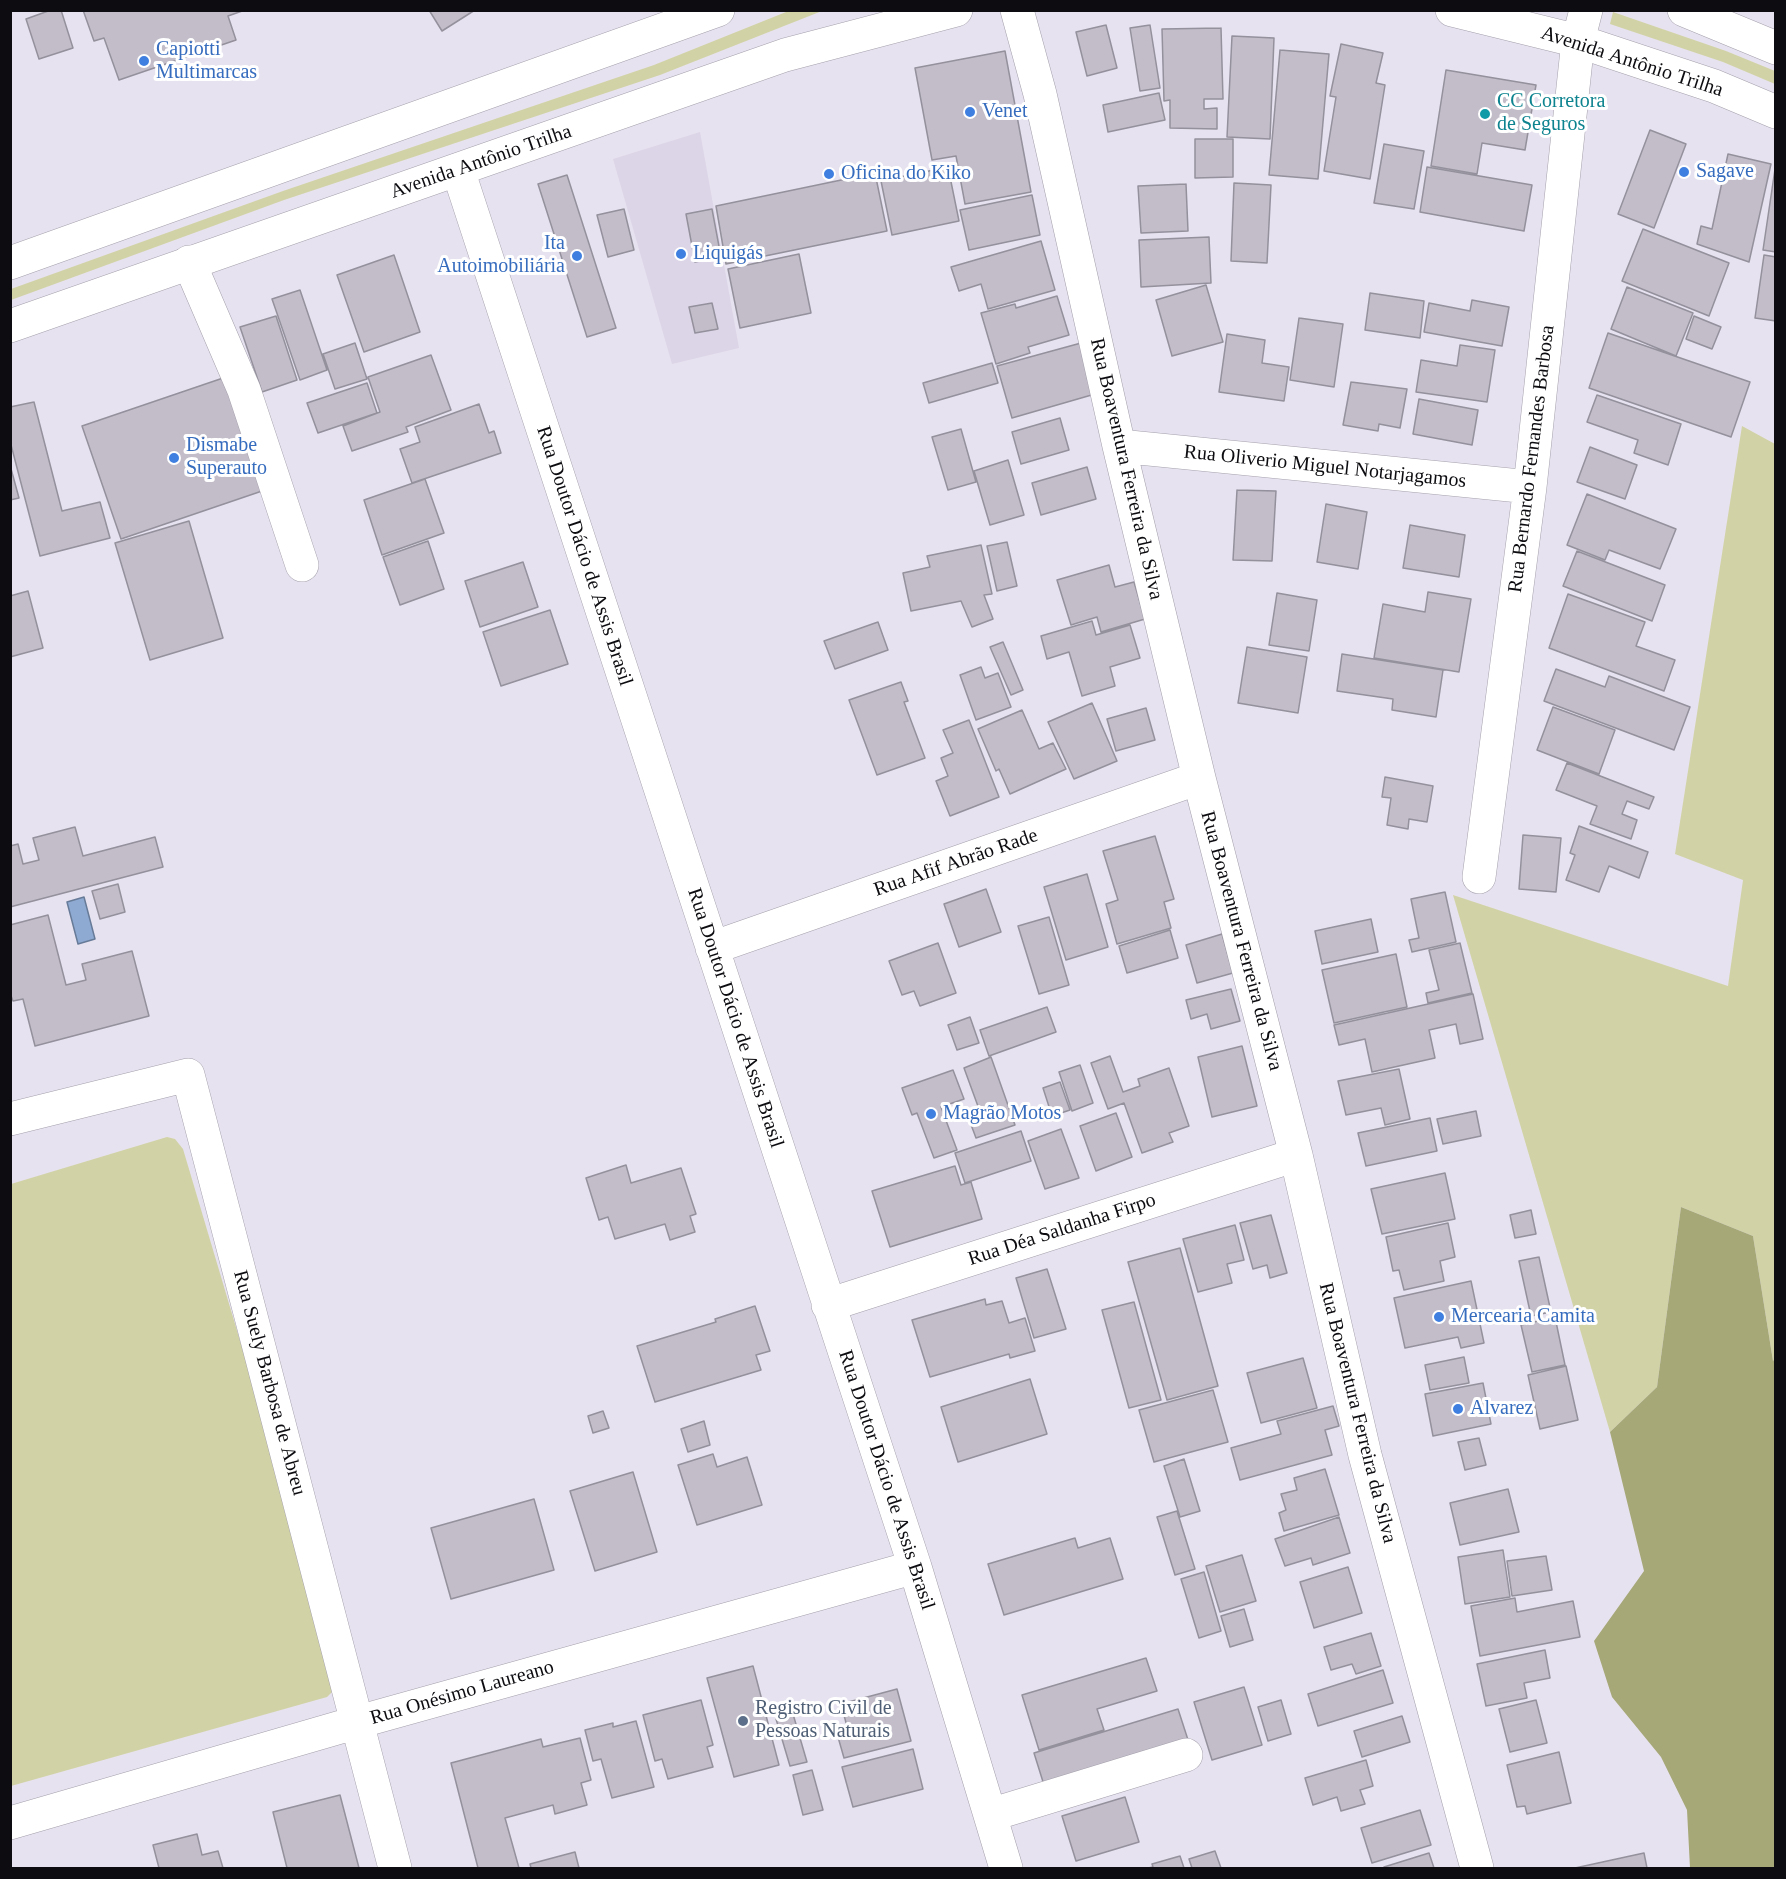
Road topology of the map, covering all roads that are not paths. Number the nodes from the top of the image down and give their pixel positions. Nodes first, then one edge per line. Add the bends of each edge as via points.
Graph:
1 (718, 10) edge
2 (956, 10) edge
3 (1017, 10) edge
4 (1452, 10) edge
5 (1687, 11) edge
6 (1582, 26) edge
7 (1775, 46) edge
8 (1776, 111) edge
9 (458, 170) junction
10 (189, 262) junction
11 (10, 263) edge
12 (10, 326) edge
13 (1119, 446) junction
14 (1530, 487) junction
15 (302, 565) dead end
16 (1199, 778) junction
17 (1479, 877) dead end
18 (712, 948) junction
19 (10, 1119) edge
20 (1296, 1155) junction
21 (828, 1305) junction
22 (915, 1567) junction
23 (358, 1722) junction
24 (1185, 1755) dead end
25 (990, 1815) junction
26 (10, 1823) edge
27 (395, 1869) edge
28 (1006, 1869) edge
29 (1477, 1869) edge

1 - 11 street
2 - 9 street, Avenida Antônio Trilha via 785,55
3 - 13 street, Rua Boaventura Ferreira da Silva via 1040,94
4 - 6 street, Avenida Antônio Trilha
5 - 7 street
6 - 8 street, Avenida Antônio Trilha
6 - 14 street, Rua Bernardo Fernandes Barbosa
9 - 10 street, Avenida Antônio Trilha
9 - 18 street, Rua Doutor Dácio de Assis Brasil
10 - 12 street, Avenida Antônio Trilha
10 - 15 street via 244,390
13 - 14 street, Rua Oliverio Miguel Notarjagamos
13 - 16 street, Rua Boaventura Ferreira da Silva
14 - 17 street, Rua Bernardo Fernandes Barbosa
16 - 18 street, Rua Afif Abrão Rade
16 - 20 street, Rua Boaventura Ferreira da Silva
18 - 21 street, Rua Doutor Dácio de Assis Brasil
19 - 23 street, Rua Suely Barbosa de Abreu via 188,1075
20 - 21 street, Rua Déa Saldanha Firpo
20 - 29 street, Rua Boaventura Ferreira da Silva via 1365,1455
21 - 22 street, Rua Doutor Dácio de Assis Brasil
22 - 23 street, Rua Onésimo Laureano
22 - 25 street, Rua Doutor Dácio de Assis Brasil
23 - 26 street, Rua Onésimo Laureano
23 - 27 street, Rua Suely Barbosa de Abreu
24 - 25 street
25 - 28 street, Rua Doutor Dácio de Assis Brasil

